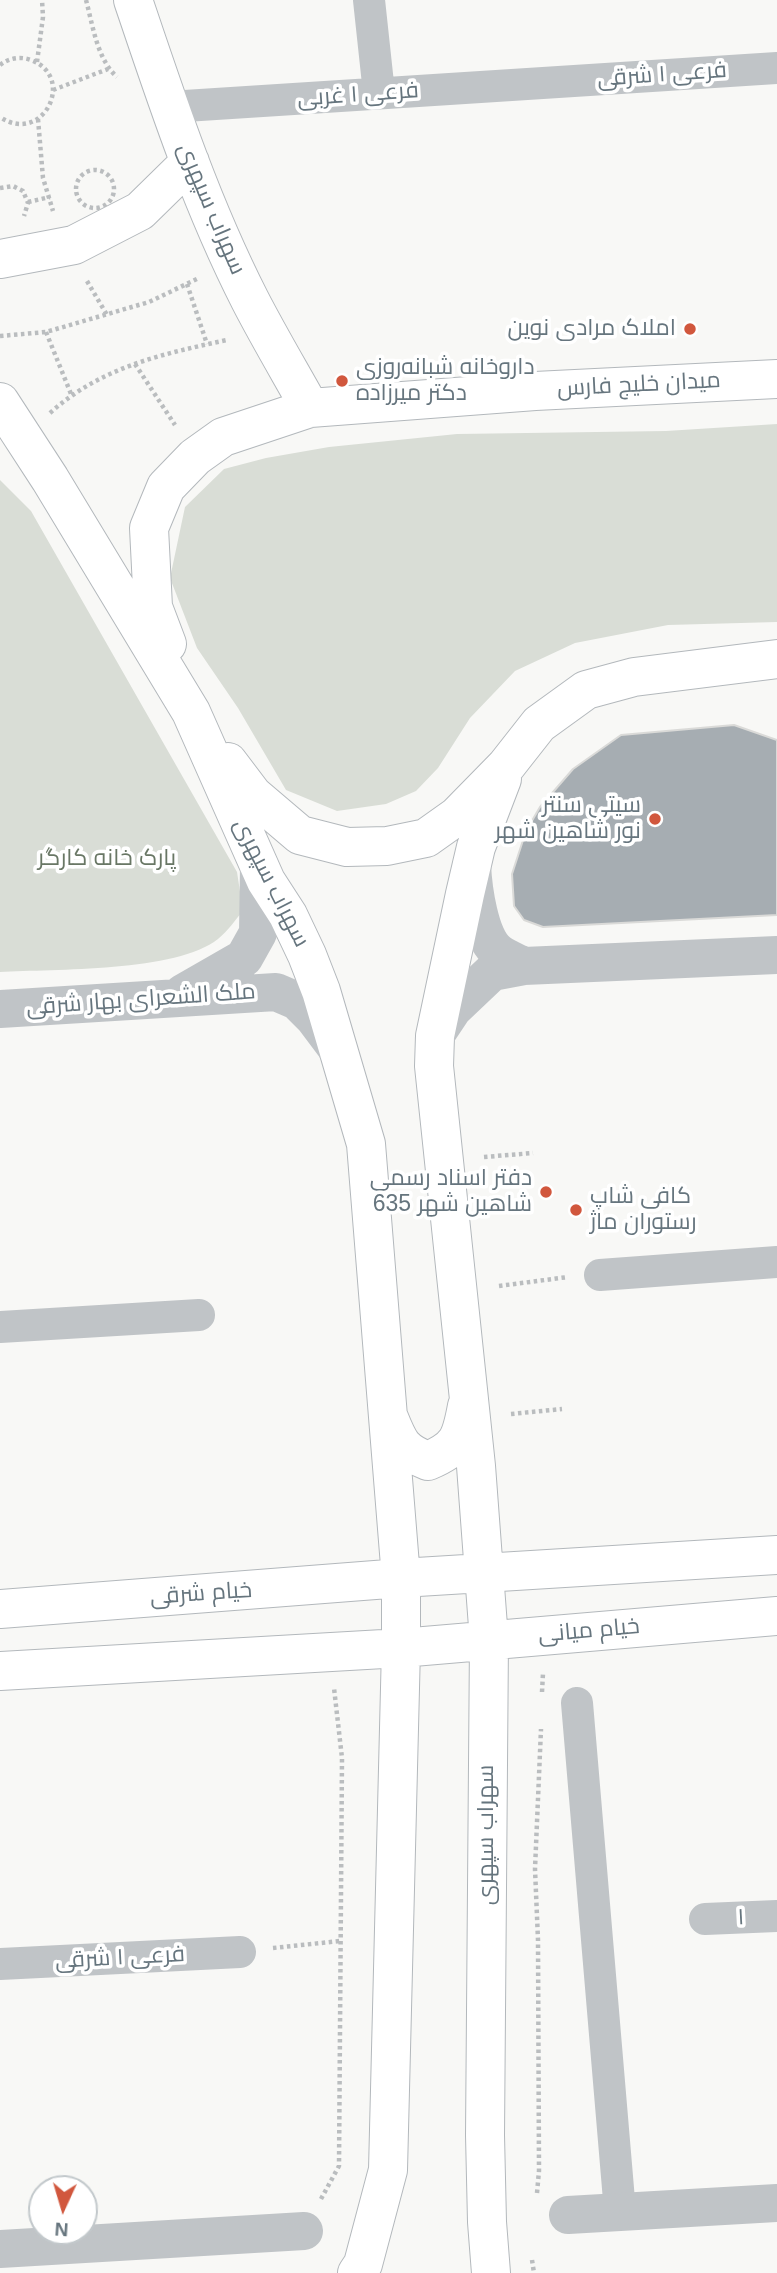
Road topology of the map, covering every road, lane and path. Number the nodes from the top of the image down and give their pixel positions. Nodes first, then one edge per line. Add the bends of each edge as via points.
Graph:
1 (42, 0) edge
2 (86, 0) edge
3 (133, 0) edge
4 (369, 0) edge
5 (37, 62) junction
6 (0, 65) edge
7 (777, 68) edge
8 (107, 69) junction
9 (119, 79) dead end
10 (547, 82) joint
11 (53, 90) junction
12 (379, 93) junction
13 (169, 107) junction
14 (0, 117) edge
15 (38, 119) junction
16 (190, 162) junction
17 (0, 188) edge
18 (50, 197) junction
19 (28, 202) junction
20 (20, 220) dead end
21 (225, 244) junction
22 (66, 246) junction
23 (0, 259) edge
24 (187, 284) junction
25 (46, 332) junction
26 (0, 336) edge
27 (274, 343) junction
28 (208, 344) junction
29 (135, 364) junction
30 (777, 379) edge
31 (71, 394) junction
32 (0, 402) edge
33 (310, 408) junction
34 (28, 445) junction
35 (195, 457) junction
36 (777, 659) edge
37 (191, 712) junction
38 (506, 766) junction
39 (472, 863) junction
40 (259, 866) junction
41 (777, 955) edge
42 (524, 966) junction
43 (174, 998) junction
44 (0, 1009) edge
45 (435, 1036) junction
46 (340, 1052) junction
47 (533, 1153) dead end
48 (484, 1157) dead end
49 (777, 1262) edge
50 (600, 1275) dead end
51 (547, 1279) dead end
52 (499, 1286) dead end
53 (199, 1315) dead end
54 (0, 1327) edge
55 (468, 1397) junction
56 (562, 1409) dead end
57 (511, 1414) dead end
58 (389, 1418) junction
59 (777, 1555) edge
60 (485, 1574) junction
61 (401, 1578) junction
62 (0, 1609) edge
63 (777, 1616) edge
64 (544, 1635) junction
65 (488, 1640) junction
66 (401, 1648) junction
67 (329, 1651) junction
68 (0, 1671) edge
69 (542, 1695) dead end
70 (577, 1703) dead end
71 (541, 1719) dead end
72 (777, 1916) edge
73 (705, 1919) dead end
74 (341, 1941) junction
75 (240, 1952) joint
76 (0, 1965) edge
77 (537, 2194) dead end
78 (777, 2203) edge
79 (620, 2213) junction
80 (568, 2215) dead end
81 (304, 2231) joint
82 (0, 2249) edge
83 (530, 2252) dead end
84 (367, 2270) edge
85 (490, 2273) edge
86 (534, 2273) edge

1 - 5 path
2 - 8 path
3 - 13 main road, سهراب سپهری
4 - 12 street
5 - 6 path via 15,58
5 - 11 path via 46,69
7 - 10 street, فرعی ۱ شرقی
8 - 9 path
8 - 11 path
10 - 12 street, فرعی ۱ غربی
11 - 15 path via 52,101
12 - 13 street, فرعی ۱ غربی
13 - 16 main road, سهراب سپهری
14 - 15 path via 17,124
15 - 18 path via 43,178
16 - 21 main road, سهراب سپهری
16 - 22 main road via 140,211
17 - 19 path via 19,188
18 - 19 path
18 - 22 path
19 - 20 path
21 - 24 path via 198,279
21 - 27 main road, سهراب سپهری
22 - 23 main road
24 - 25 path via 149,302
24 - 28 path
25 - 26 path
25 - 31 path
27 - 28 path via 228,340
27 - 33 main road, سهراب سپهری
28 - 29 path
29 - 31 path
29 - 35 path
30 - 33 main road, میدان خلیج فارس
31 - 34 path
32 - 34 main road, سهراب سپهری
33 - 35 main road, میدان خلیج فارس via 223,438
34 - 37 main road, سهراب سپهری
35 - 37 main road, میدان خلیج فارس via 166,487 149,528 153,607
36 - 38 main road, میدان خلیج فارس via 634,677 586,690 539,724
37 - 38 main road, میدان خلیج فارس via 253,795 300,835 348,847 426,838 457,817
37 - 40 main road, سهراب سپهری
38 - 39 main road, سهراب سپهری
39 - 42 street via 473,893 484,929 497,952
39 - 45 main road, سهراب سپهری
40 - 43 street via 258,933 244,958
40 - 46 main road, سهراب سپهری via 307,955
41 - 42 street
42 - 45 street via 492,972 453,1009
43 - 44 street, ملک الشعرای بهار شرقی
43 - 46 street, ملک الشعرای بهار شرقی via 276,992 297,1001
45 - 55 main road, سهراب سپهری via 437,1112
46 - 58 main road, سهراب سپهری via 366,1144
47 - 48 path
49 - 50 street
51 - 52 path
53 - 54 street
55 - 58 main road, سهراب سپهری via 458,1439 449,1452 428,1461 409,1453 398,1441
55 - 60 main road, سهراب سپهری
56 - 57 path
58 - 61 main road, سهراب سپهری
59 - 60 main road
60 - 61 main road
60 - 65 main road, سهراب سپهری
61 - 62 main road, خیام شرقی
61 - 66 main road, سهراب سپهری
63 - 64 main road, خیام میانی
64 - 65 main road, خیام میانی
64 - 69 path
65 - 66 main road, خیام میانی
65 - 85 main road, سهراب سپهری via 485,2135
66 - 67 main road
66 - 84 main road, سهراب سپهری via 388,2170
67 - 68 main road
67 - 74 path via 342,1758
70 - 79 street
71 - 77 path via 535,1869
72 - 73 street, ۱
74 - 75 path
74 - 81 path via 339,2166
75 - 76 street, فرعی ۱ شرقی
78 - 79 street
79 - 80 street
81 - 82 street
83 - 86 path

